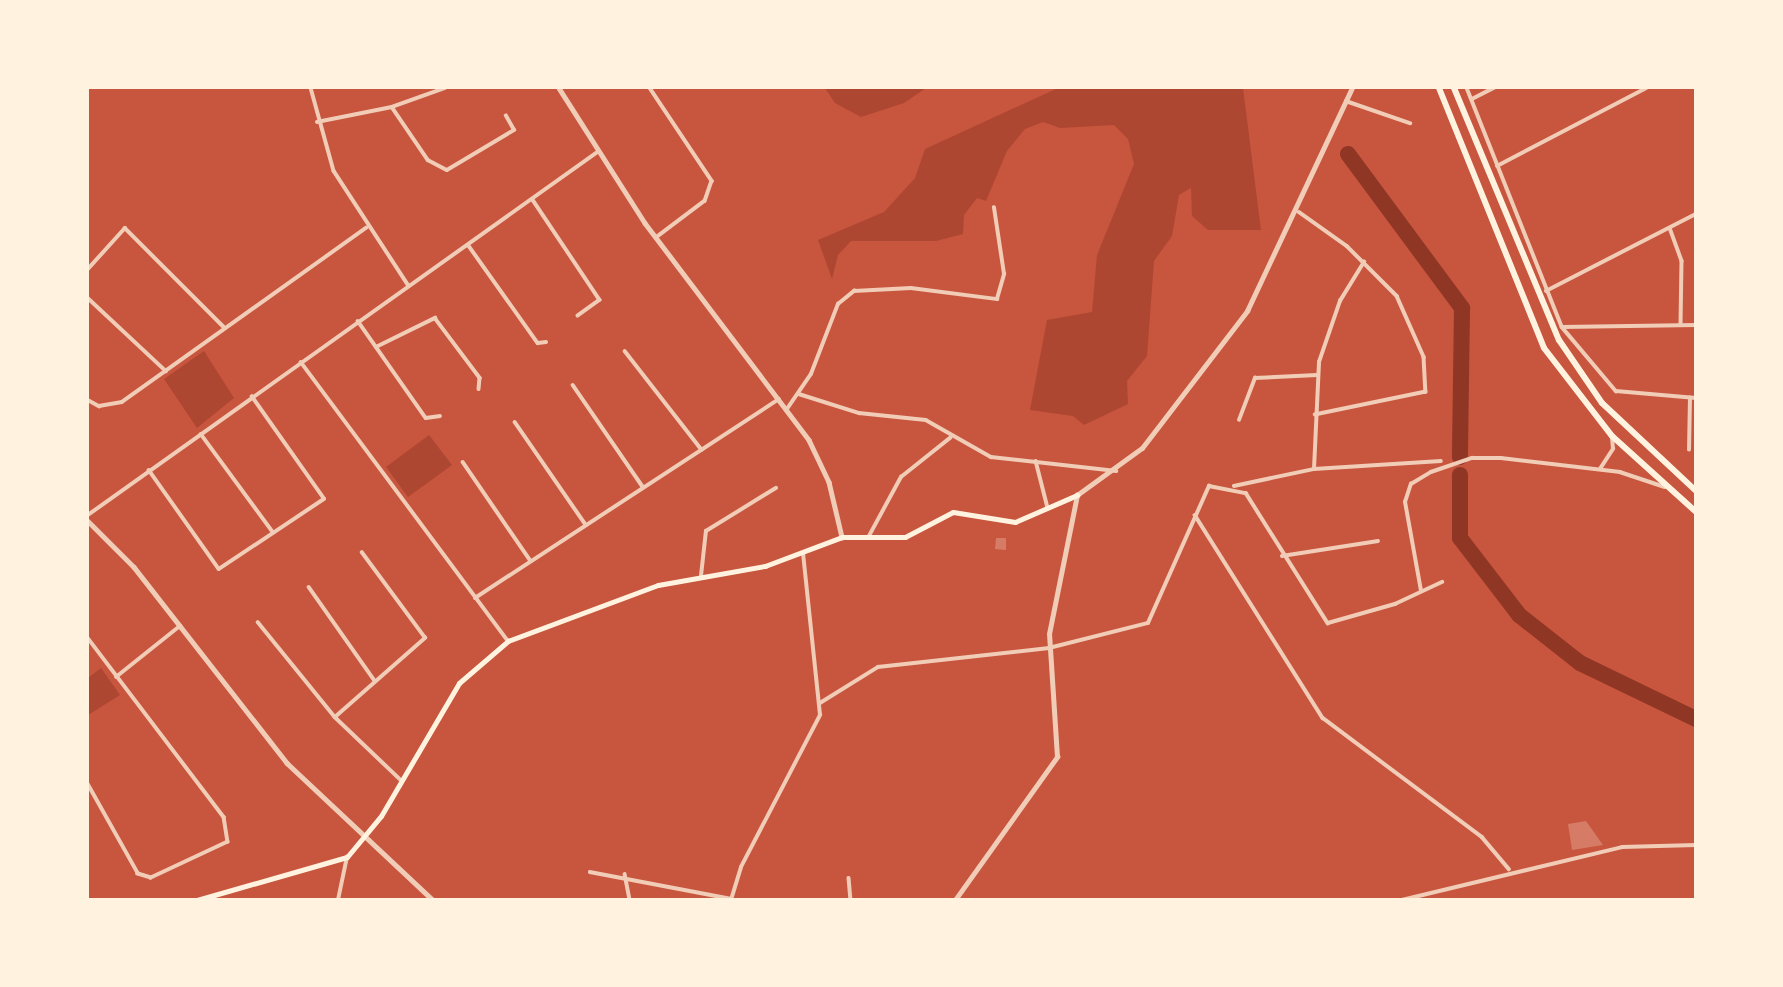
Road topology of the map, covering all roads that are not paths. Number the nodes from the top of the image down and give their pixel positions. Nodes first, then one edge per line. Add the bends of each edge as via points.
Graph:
1 (311, 88) edge
2 (445, 88) edge
3 (559, 88) edge
4 (650, 88) edge
5 (1352, 88) edge
6 (1439, 88) edge
7 (1454, 88) edge
8 (1467, 88) edge
9 (1494, 88) edge
10 (1646, 88) edge
11 (1472, 99) junction
12 (1346, 101) junction
13 (392, 107) junction
14 (506, 116) dead end
15 (317, 122) junction
16 (1410, 123) dead end
17 (596, 153) junction
18 (1497, 166) junction
19 (533, 200) junction
20 (994, 208) dead end
21 (1299, 212) junction
22 (1696, 214) edge
23 (366, 228) junction
24 (1670, 228) junction
25 (656, 238) junction
26 (470, 246) junction
27 (1364, 262) junction
28 (88, 269) edge
29 (409, 286) junction
30 (1546, 291) junction
31 (88, 298) edge
32 (578, 316) dead end
33 (358, 321) junction
34 (1681, 325) junction
35 (1696, 325) edge
36 (1562, 327) junction
37 (225, 328) junction
38 (546, 342) dead end
39 (376, 347) junction
40 (625, 351) dead end
41 (301, 362) junction
42 (166, 371) junction
43 (1317, 375) junction
44 (573, 385) dead end
45 (479, 389) dead end
46 (799, 394) junction
47 (252, 396) junction
48 (1690, 398) junction
49 (1696, 398) edge
50 (779, 399) junction
51 (88, 400) edge
52 (787, 409) junction
53 (1315, 415) junction
54 (440, 416) dead end
55 (1239, 420) dead end
56 (515, 422) dead end
57 (201, 434) junction
58 (1612, 436) junction
59 (951, 437) junction
60 (702, 450) junction
61 (1689, 450) dead end
62 (1036, 461) junction
63 (1441, 461) dead end
64 (463, 462) dead end
65 (1314, 469) junction
66 (1600, 469) junction
67 (149, 470) junction
68 (1116, 471) junction
69 (1234, 486) junction
70 (643, 487) junction
71 (776, 488) dead end
72 (1673, 491) junction
73 (1696, 491) edge
74 (1077, 495) junction
75 (1048, 508) junction
76 (1696, 512) edge
77 (88, 514) edge
78 (1195, 516) junction
79 (88, 521) edge
80 (586, 525) junction
81 (273, 532) junction
82 (869, 536) junction
83 (842, 537) junction
84 (1378, 541) dead end
85 (362, 553) dead end
86 (803, 554) junction
87 (1282, 556) junction
88 (530, 560) junction
89 (701, 576) junction
90 (1442, 582) dead end
91 (309, 587) dead end
92 (1421, 592) junction
93 (475, 598) junction
94 (258, 622) dead end
95 (180, 626) junction
96 (88, 638) edge
97 (508, 641) junction
98 (1049, 648) junction
99 (116, 677) junction
100 (375, 681) junction
101 (820, 704) junction
102 (335, 717) junction
103 (403, 781) junction
104 (88, 785) edge
105 (364, 839) junction
106 (1696, 845) edge
107 (347, 857) junction
108 (1510, 869) junction
109 (590, 872) dead end
110 (625, 874) junction
111 (849, 878) dead end
112 (731, 899) edge
113 (197, 900) edge
114 (338, 900) edge
115 (433, 900) edge
116 (630, 900) edge
117 (851, 900) edge
118 (955, 900) edge
119 (1402, 900) edge

1 - 15 street
2 - 13 street
3 - 17 street
4 - 25 street via 712,181 705,201
5 - 12 street
6 - 58 main road via 1528,320 1573,392
7 - 73 main road via 1559,340 1602,403
8 - 11 street
9 - 11 street
10 - 18 street
11 - 18 street
12 - 16 street
12 - 21 street
13 - 14 street via 428,160 451,170 514,130
13 - 15 street
15 - 23 street via 334,171
17 - 19 street
17 - 25 street
18 - 30 street
19 - 26 street
19 - 32 street via 600,300
20 - 46 street via 1004,274 997,299 911,288 854,291 838,304
21 - 27 street
21 - 68 street via 1247,311 1156,433
22 - 24 street
23 - 29 street
23 - 37 street
24 - 30 street
24 - 34 street via 1682,261
25 - 50 street
26 - 29 street
26 - 38 street via 538,343
27 - 43 street via 1333,321
27 - 53 street via 1413,323 1426,392
28 - 37 street via 125,228
29 - 33 street
30 - 36 street
31 - 42 street
33 - 39 street
33 - 41 street
34 - 35 street
34 - 36 street
36 - 48 street via 1616,391
37 - 42 street
39 - 45 street via 435,318 480,378
39 - 54 street via 425,418
40 - 60 street
41 - 47 street
41 - 93 street
42 - 51 street via 122,402 99,406
43 - 53 street
43 - 55 street via 1255,378
44 - 70 street
46 - 52 street
46 - 59 street via 859,413 926,420
47 - 57 street
47 - 81 street via 324,499
48 - 49 street
48 - 61 street
50 - 52 street
50 - 60 street
52 - 83 street via 821,461
53 - 65 street
56 - 80 street
57 - 67 street
57 - 81 street
58 - 66 street via 1613,449
58 - 72 main road
59 - 62 street via 992,457
59 - 82 street via 901,477
60 - 70 street
62 - 68 street
62 - 75 street
63 - 65 street
64 - 88 street
65 - 69 street
66 - 72 street
66 - 92 street via 1478,458 1411,484 1405,510
67 - 77 street
67 - 81 street via 219,569
68 - 74 street
69 - 78 street via 1209,486
69 - 87 street via 1246,494
70 - 80 street
71 - 89 street via 706,531
72 - 76 main road
74 - 75 main road
74 - 98 street
75 - 82 main road via 1007,523 953,512 905,537
78 - 98 street via 1148,623
78 - 108 street via 1323,718 1482,836
79 - 95 street
80 - 88 street
82 - 83 main road
83 - 86 main road
84 - 87 street
85 - 100 street via 425,638
86 - 89 main road
86 - 101 street
87 - 92 street via 1328,623
88 - 93 street
89 - 97 main road
90 - 92 street
91 - 100 street
93 - 97 street
94 - 102 street
95 - 99 street
95 - 105 street via 243,714
96 - 99 street
97 - 103 main road via 459,683
98 - 101 street via 878,667
98 - 118 street via 1057,757
99 - 104 street via 231,831 220,849 151,877 138,874
100 - 102 street
101 - 112 street via 816,728 741,867
102 - 103 street
103 - 105 main road
105 - 107 main road
105 - 115 street
106 - 108 street via 1646,843
107 - 113 main road
107 - 114 street
108 - 119 street
109 - 110 street
110 - 112 street
110 - 116 street
111 - 117 street

